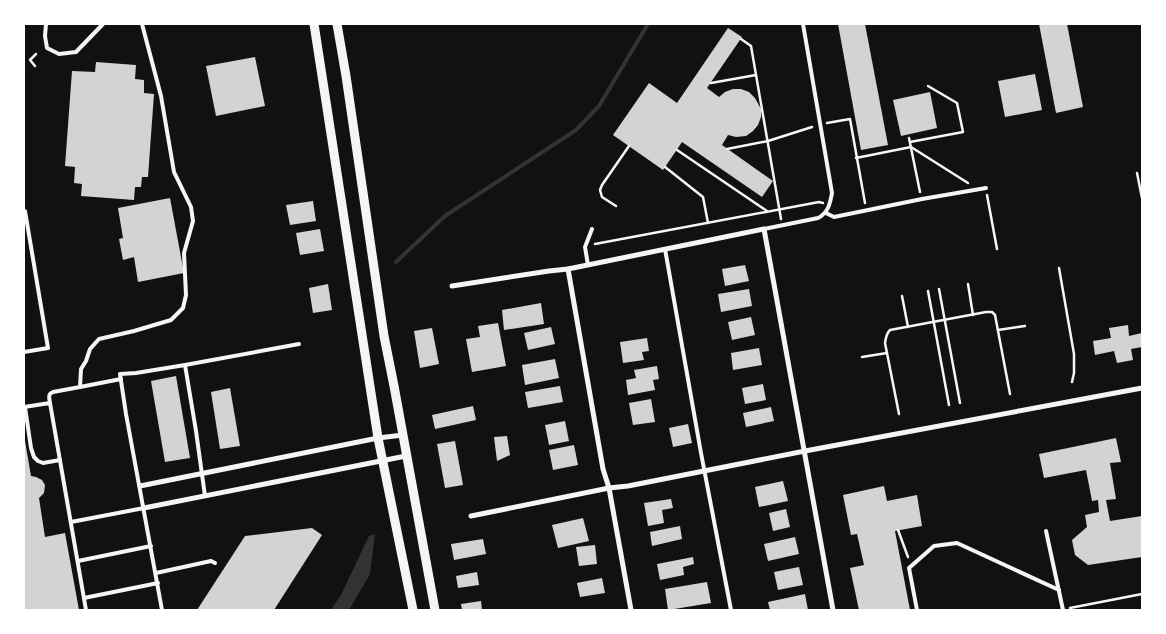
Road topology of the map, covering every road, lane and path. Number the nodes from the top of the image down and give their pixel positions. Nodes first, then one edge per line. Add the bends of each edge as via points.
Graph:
1 (46, 24) edge
2 (103, 24) edge
3 (142, 24) edge
4 (314, 24) edge
5 (337, 24) edge
6 (803, 24) edge
7 (741, 39) dead end
8 (36, 54) dead end
9 (36, 66) dead end
10 (756, 75) junction
11 (711, 83) dead end
12 (928, 86) dead end
13 (820, 124) junction
14 (910, 138) dead end
15 (768, 141) junction
16 (910, 142) junction
17 (629, 146) dead end
18 (911, 147) junction
19 (728, 149) dead end
20 (677, 150) dead end
21 (856, 158) junction
22 (665, 167) dead end
23 (1137, 173) dead end
24 (968, 183) dead end
25 (986, 188) joint
26 (920, 192) dead end
27 (1142, 198) edge
28 (865, 203) dead end
29 (616, 206) dead end
30 (780, 209) junction
31 (24, 211) edge
32 (766, 211) junction
33 (826, 212) junction
34 (708, 223) junction
35 (782, 225) junction
36 (592, 229) dead end
37 (764, 229) junction
38 (586, 245) junction
39 (665, 249) junction
40 (997, 249) dead end
41 (588, 265) junction
42 (1059, 268) dead end
43 (568, 269) junction
44 (968, 284) dead end
45 (452, 286) dead end
46 (939, 290) dead end
47 (928, 292) dead end
48 (902, 296) dead end
49 (973, 315) junction
50 (944, 320) junction
51 (934, 322) junction
52 (1025, 326) dead end
53 (908, 327) junction
54 (998, 330) junction
55 (300, 344) dead end
56 (24, 352) edge
57 (887, 353) junction
58 (862, 357) dead end
59 (185, 365) junction
60 (121, 379) junction
61 (1072, 382) dead end
62 (80, 387) junction
63 (1142, 388) edge
64 (1010, 394) dead end
65 (50, 403) junction
66 (960, 403) dead end
67 (948, 405) dead end
68 (24, 407) edge
69 (899, 414) dead end
70 (402, 435) junction
71 (378, 438) junction
72 (805, 451) junction
73 (406, 456) junction
74 (60, 460) junction
75 (383, 460) junction
76 (704, 471) junction
77 (202, 474) junction
78 (140, 486) junction
79 (609, 488) junction
80 (205, 496) junction
81 (144, 508) junction
82 (471, 516) dead end
83 (71, 522) junction
84 (898, 530) dead end
85 (1046, 532) dead end
86 (151, 546) junction
87 (78, 561) junction
88 (215, 562) dead end
89 (911, 566) junction
90 (156, 573) junction
91 (158, 583) junction
92 (1059, 590) junction
93 (1142, 594) edge
94 (84, 598) junction
95 (86, 610) edge
96 (162, 610) edge
97 (413, 610) edge
98 (435, 610) edge
99 (631, 610) edge
100 (731, 610) edge
101 (833, 610) edge
102 (918, 610) edge
103 (1063, 610) edge

1 - 2 lane via 47,48 60,54 76,52
3 - 62 lane via 161,96 174,172 193,221 184,253 186,295 183,308 171,320 99,339 90,349 81,369
4 - 71 street
5 - 70 street
6 - 13 lane
7 - 10 path via 751,46
8 - 9 path via 30,60
10 - 11 path
10 - 15 path
12 - 16 path via 956,103 963,132
13 - 15 path
13 - 21 path via 850,119
13 - 33 lane via 832,193
14 - 16 path
15 - 19 path
15 - 30 path
16 - 18 path
17 - 29 path via 600,190 602,197
18 - 21 path
18 - 24 path
18 - 26 path
20 - 32 path
21 - 28 path
22 - 34 path via 703,197
23 - 27 path
25 - 33 lane via 834,217
25 - 40 path
30 - 32 path
30 - 35 path
31 - 56 lane via 48,348
32 - 34 path
33 - 35 lane via 818,218
34 - 38 path
35 - 37 lane
36 - 38 lane
37 - 39 street
37 - 72 street
38 - 41 lane
39 - 41 street
39 - 76 lane
41 - 43 street
42 - 61 path via 1074,354
43 - 45 street
43 - 79 street
44 - 49 path
46 - 50 path
47 - 51 path
48 - 53 path
49 - 50 path
49 - 54 path via 992,312 996,315
50 - 51 path
50 - 66 path
51 - 53 path
51 - 67 path
52 - 54 path
53 - 57 path via 888,332
54 - 64 path
55 - 59 lane
57 - 58 path
57 - 69 path
59 - 60 lane via 120,374
59 - 77 lane
60 - 62 lane
60 - 78 lane
62 - 65 lane via 50,393
63 - 72 street
65 - 68 lane
65 - 74 lane
68 - 74 lane via 34,457 43,463
70 - 71 street
70 - 73 street
71 - 75 street
71 - 77 street
72 - 76 street
72 - 101 street
73 - 75 street
73 - 98 street
74 - 83 lane
75 - 80 street
75 - 97 street
76 - 79 street
76 - 100 lane
77 - 78 street
77 - 80 lane
78 - 81 lane
79 - 82 street
79 - 99 street
80 - 81 street
81 - 83 lane
81 - 86 lane
83 - 87 lane
84 - 89 path
85 - 92 lane
86 - 87 lane
86 - 90 lane
87 - 94 lane
88 - 90 lane
89 - 92 lane via 934,546 957,543
89 - 102 lane
90 - 91 lane
91 - 94 lane
91 - 96 lane
92 - 103 lane
93 - 103 path
94 - 95 lane

